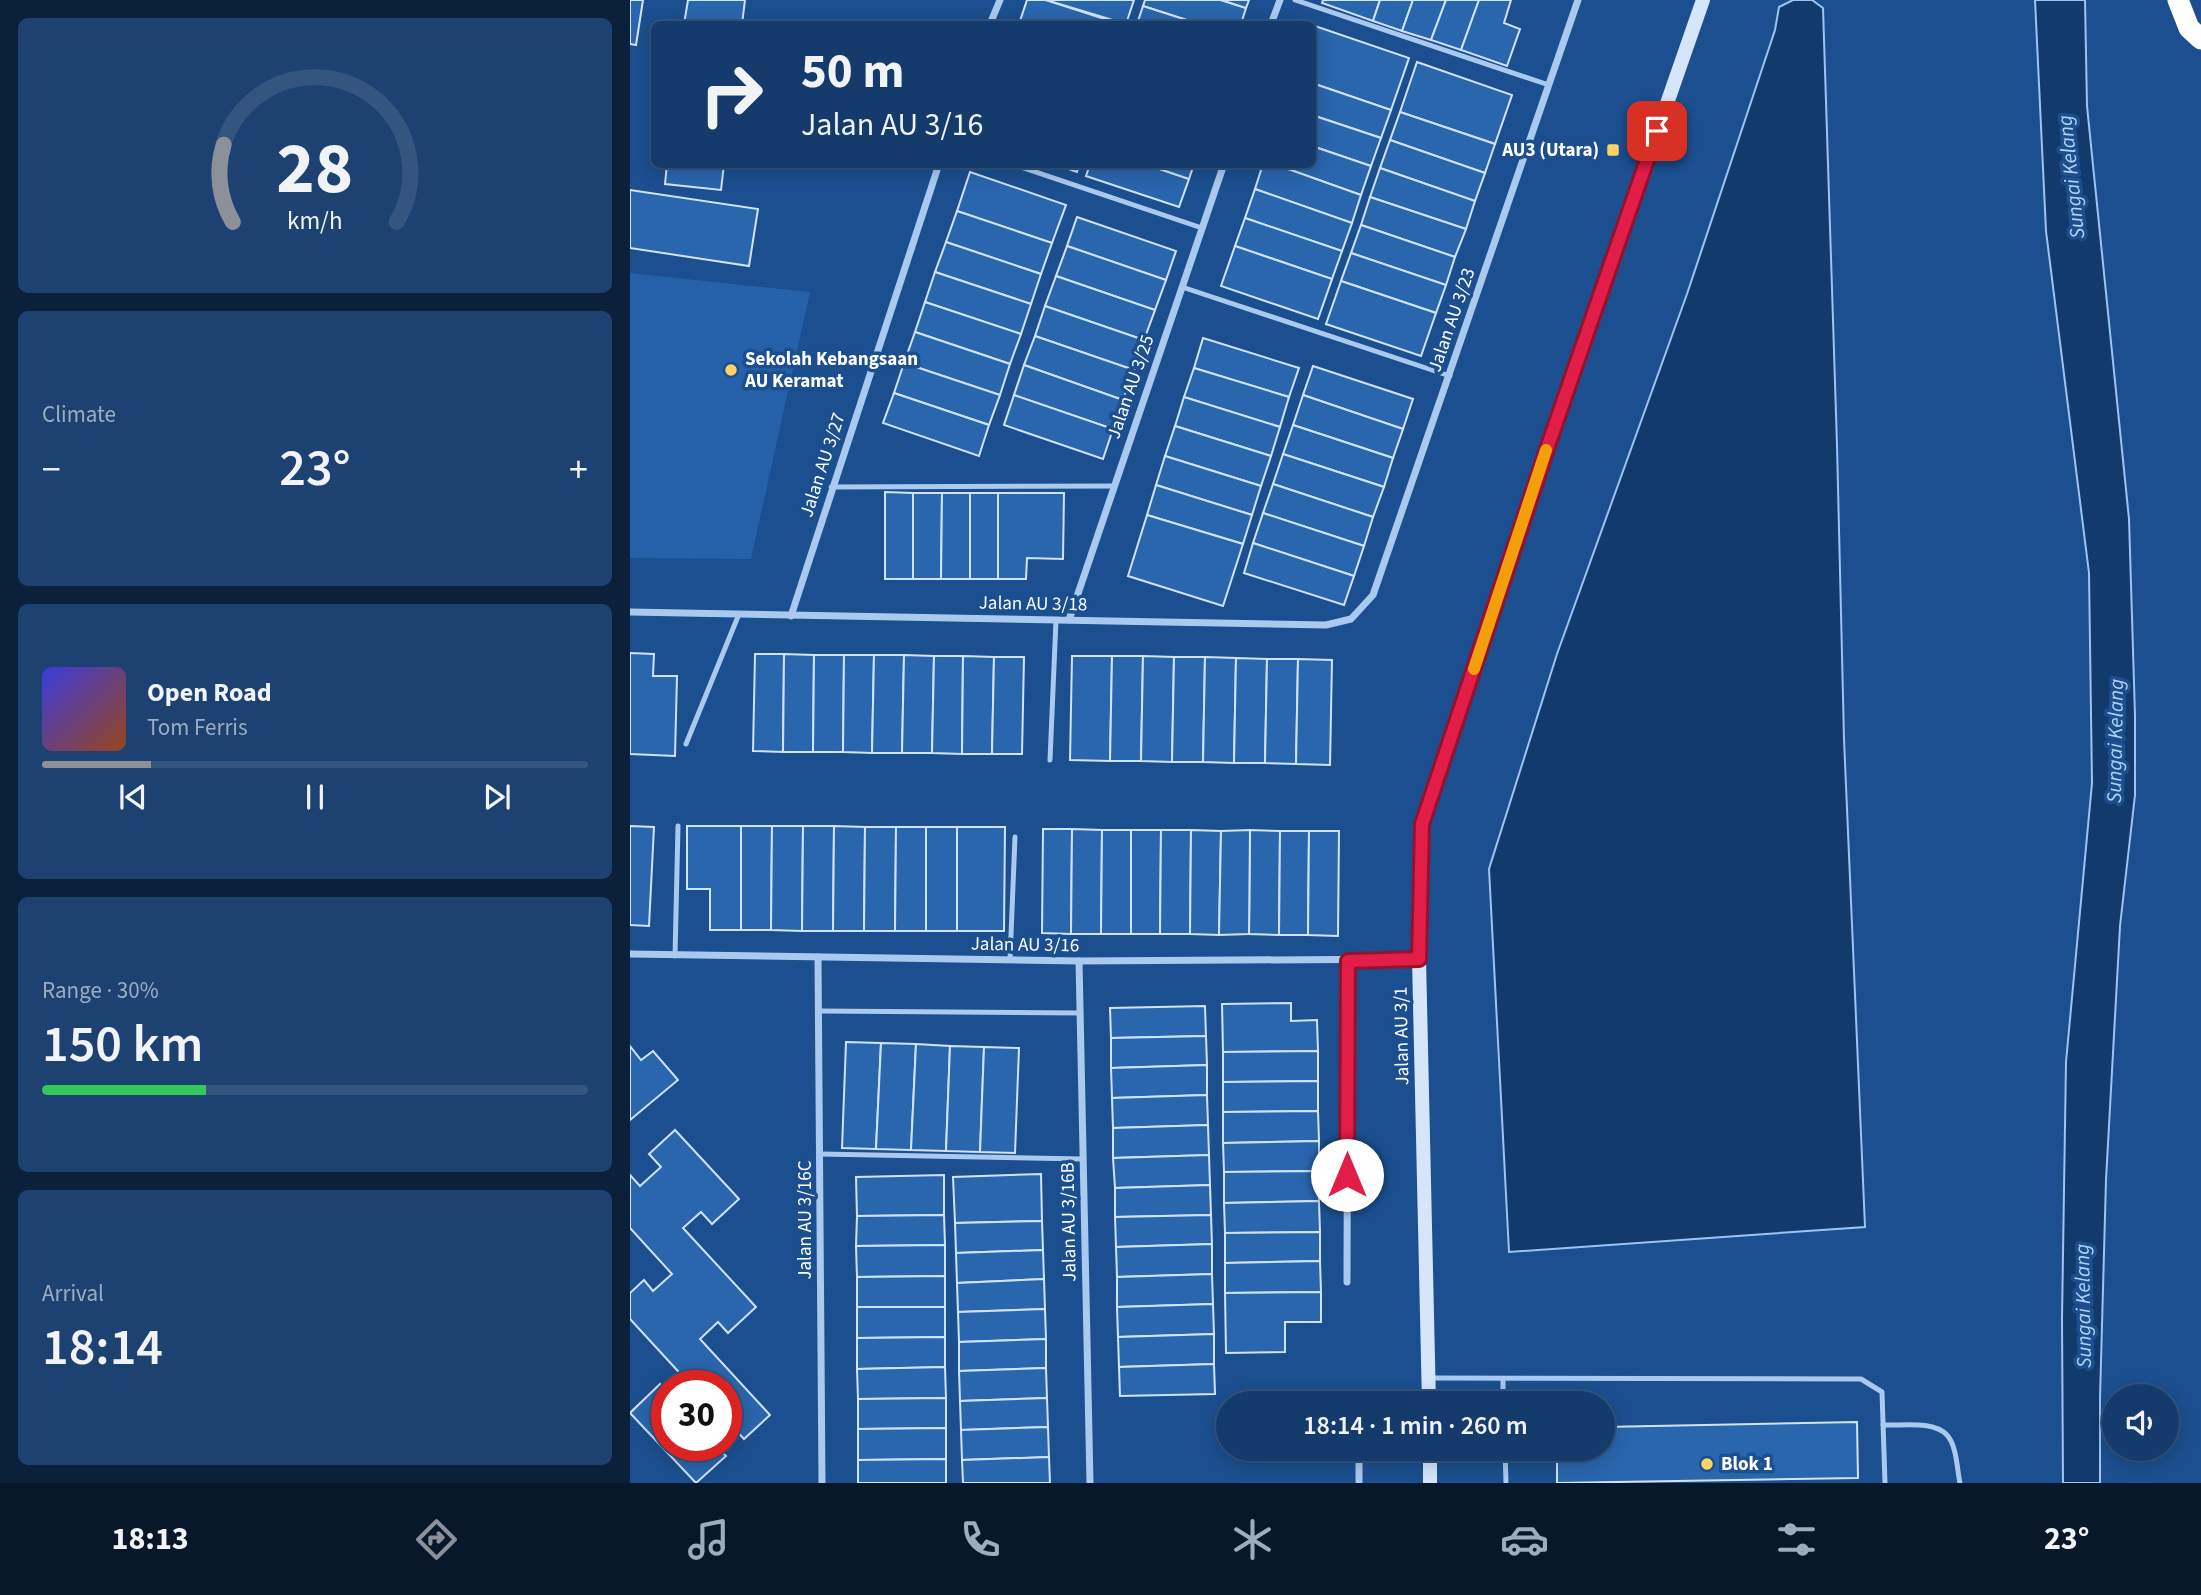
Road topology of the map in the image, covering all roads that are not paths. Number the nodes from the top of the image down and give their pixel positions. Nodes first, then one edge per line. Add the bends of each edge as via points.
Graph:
1 (1000, 0) edge
2 (1280, 0) edge
3 (1295, 0) edge
4 (1578, 0) edge
5 (2178, 0) edge
6 (1701, 1) edge
7 (991, 21) edge
8 (1272, 21) edge
9 (2201, 39) edge
10 (1549, 85) junction
11 (938, 168) edge
12 (1024, 168) edge
13 (1223, 168) edge
14 (1202, 228) junction
15 (1182, 287) junction
16 (1450, 376) junction
17 (1115, 486) junction
18 (831, 487) junction
19 (630, 612) edge
20 (739, 614) junction
21 (791, 616) junction
22 (1056, 620) junction
23 (1069, 620) junction
24 (1326, 625) joint
25 (687, 744) dead end
26 (1050, 760) dead end
27 (678, 826) dead end
28 (1015, 837) dead end
29 (630, 954) edge
30 (675, 956) junction
31 (818, 957) junction
32 (1419, 959) junction
33 (1010, 960) junction
34 (1079, 961) junction
35 (1348, 961) junction
36 (820, 1011) junction
37 (1080, 1013) junction
38 (820, 1154) junction
39 (1083, 1159) junction
40 (1347, 1282) dead end
41 (1429, 1378) junction
42 (1503, 1379) junction
43 (1429, 1391) edge
44 (1503, 1391) edge
45 (1883, 1426) junction
46 (1359, 1461) edge
47 (1430, 1461) edge
48 (1505, 1461) edge
49 (822, 1483) edge
50 (1090, 1483) edge
51 (1359, 1483) edge
52 (1430, 1483) edge
53 (1506, 1483) edge
54 (1885, 1483) edge
55 (1960, 1483) edge

1 - 7 street
2 - 8 street
3 - 10 lane
4 - 10 street, Jalan AU 3/23
5 - 9 highway via 2189,28
6 - 32 main road, Jalan AU 3/1 via 1422,824
10 - 16 street, Jalan AU 3/23
11 - 18 street, Jalan AU 3/27
12 - 14 lane
13 - 14 street, Jalan AU 3/25
14 - 15 street, Jalan AU 3/25
15 - 16 lane
15 - 17 street, Jalan AU 3/25
16 - 24 street, Jalan AU 3/23 via 1373,595 1351,619
17 - 18 lane
17 - 23 street, Jalan AU 3/25
18 - 21 street, Jalan AU 3/27
19 - 20 street, Jalan AU 3/18
20 - 21 street, Jalan AU 3/18
20 - 25 lane
21 - 22 street, Jalan AU 3/18
22 - 23 street, Jalan AU 3/18
22 - 26 lane
23 - 24 street, Jalan AU 3/18
27 - 30 lane
28 - 33 lane
29 - 30 street, Jalan AU 3/16
30 - 31 street, Jalan AU 3/16
31 - 33 street, Jalan AU 3/16
31 - 36 street, Jalan AU 3/16C
32 - 35 street, Jalan AU 3/16
32 - 41 main road, Jalan AU 3/1
33 - 34 street, Jalan AU 3/16
34 - 35 street, Jalan AU 3/16
34 - 37 street, Jalan AU 3/16B
35 - 40 street
36 - 37 lane
36 - 38 street, Jalan AU 3/16C
37 - 39 street, Jalan AU 3/16B
38 - 39 lane
38 - 49 street, Jalan AU 3/16C
39 - 50 street, Jalan AU 3/16B
41 - 42 lane
41 - 43 main road, Jalan AU 3/1
42 - 44 lane
42 - 45 lane via 1861,1379 1882,1392
45 - 54 lane
45 - 55 lane via 1933,1427 1948,1436
46 - 51 street
47 - 52 main road
48 - 53 lane

